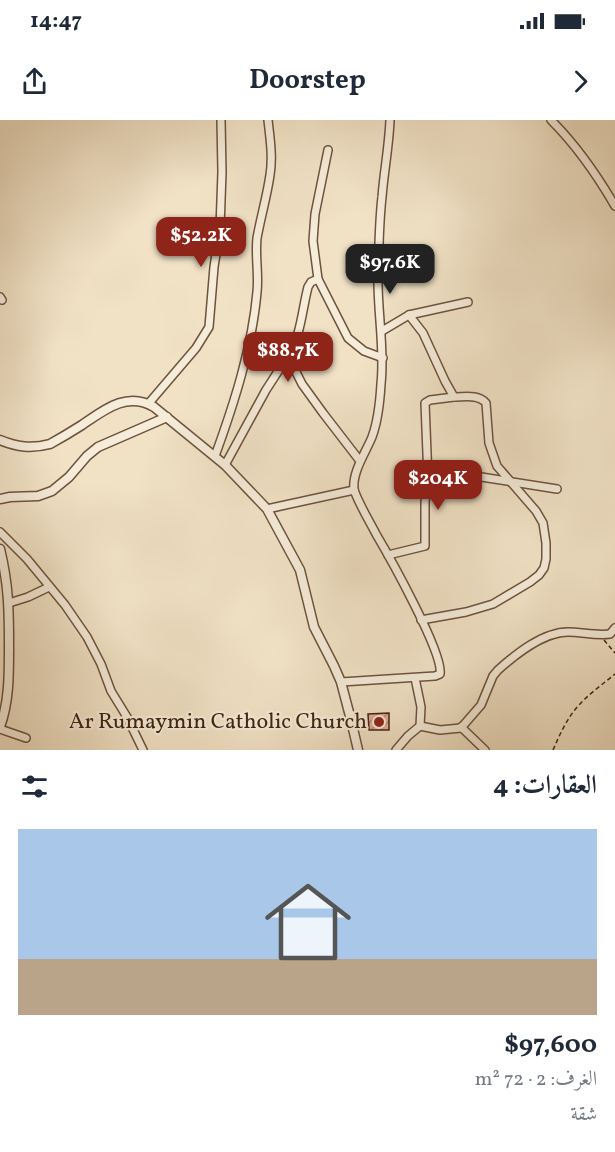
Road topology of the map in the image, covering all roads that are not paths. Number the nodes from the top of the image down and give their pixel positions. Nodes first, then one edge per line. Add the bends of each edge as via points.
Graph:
1 (221, 120) edge
2 (268, 120) edge
3 (390, 120) edge
4 (551, 120) edge
5 (328, 150) dead end
6 (615, 206) edge
7 (318, 279) junction
8 (468, 302) dead end
9 (409, 315) junction
10 (382, 331) junction
11 (288, 356) junction
12 (383, 358) junction
13 (454, 397) junction
14 (149, 403) junction
15 (167, 417) junction
16 (0, 440) edge
17 (214, 456) junction
18 (360, 461) junction
19 (225, 465) junction
20 (428, 479) junction
21 (509, 481) junction
22 (557, 489) dead end
23 (354, 490) junction
24 (0, 500) edge
25 (267, 509) junction
26 (0, 532) edge
27 (0, 549) edge
28 (388, 555) junction
29 (49, 587) junction
30 (6, 597) edge
31 (421, 620) junction
32 (615, 628) edge
33 (415, 678) junction
34 (341, 682) junction
35 (420, 726) junction
36 (0, 728) edge
37 (461, 728) junction
38 (26, 738) dead end
39 (143, 750) edge
40 (358, 750) edge
41 (396, 750) edge
42 (485, 750) edge

1 - 14 street via 220,228 209,327
2 - 17 street via 272,162 257,238 254,317 230,414
3 - 10 street via 379,244
4 - 6 street via 583,156
5 - 7 street via 314,223
7 - 11 street via 308,287 294,347
7 - 12 street via 348,338 364,351
8 - 9 street
9 - 10 street
9 - 13 street via 423,333
10 - 12 street
11 - 18 street via 306,390
11 - 19 street
12 - 18 street via 376,419
13 - 20 street via 425,403
13 - 21 street via 476,397 486,403 492,455
14 - 15 street
14 - 16 street via 117,403 39,447
15 - 17 street
15 - 24 street via 98,447 52,491
17 - 19 street
18 - 23 street
19 - 25 street
20 - 21 street via 475,476
20 - 28 street via 425,546
21 - 22 street
21 - 31 street via 543,523 544,568 530,582 493,604
23 - 25 street
23 - 28 street
25 - 34 street via 300,570 314,627
26 - 29 street
27 - 30 street via 7,577
28 - 31 street
29 - 30 street via 28,597
29 - 39 street via 93,647 108,685
30 - 36 street via 9,680
31 - 33 street via 441,669 435,676
32 - 37 street via 610,634 600,635 555,633 519,654 493,676 481,705
33 - 34 street
33 - 35 street
34 - 40 street
35 - 37 street via 440,730
35 - 41 street
36 - 38 street
37 - 42 street

